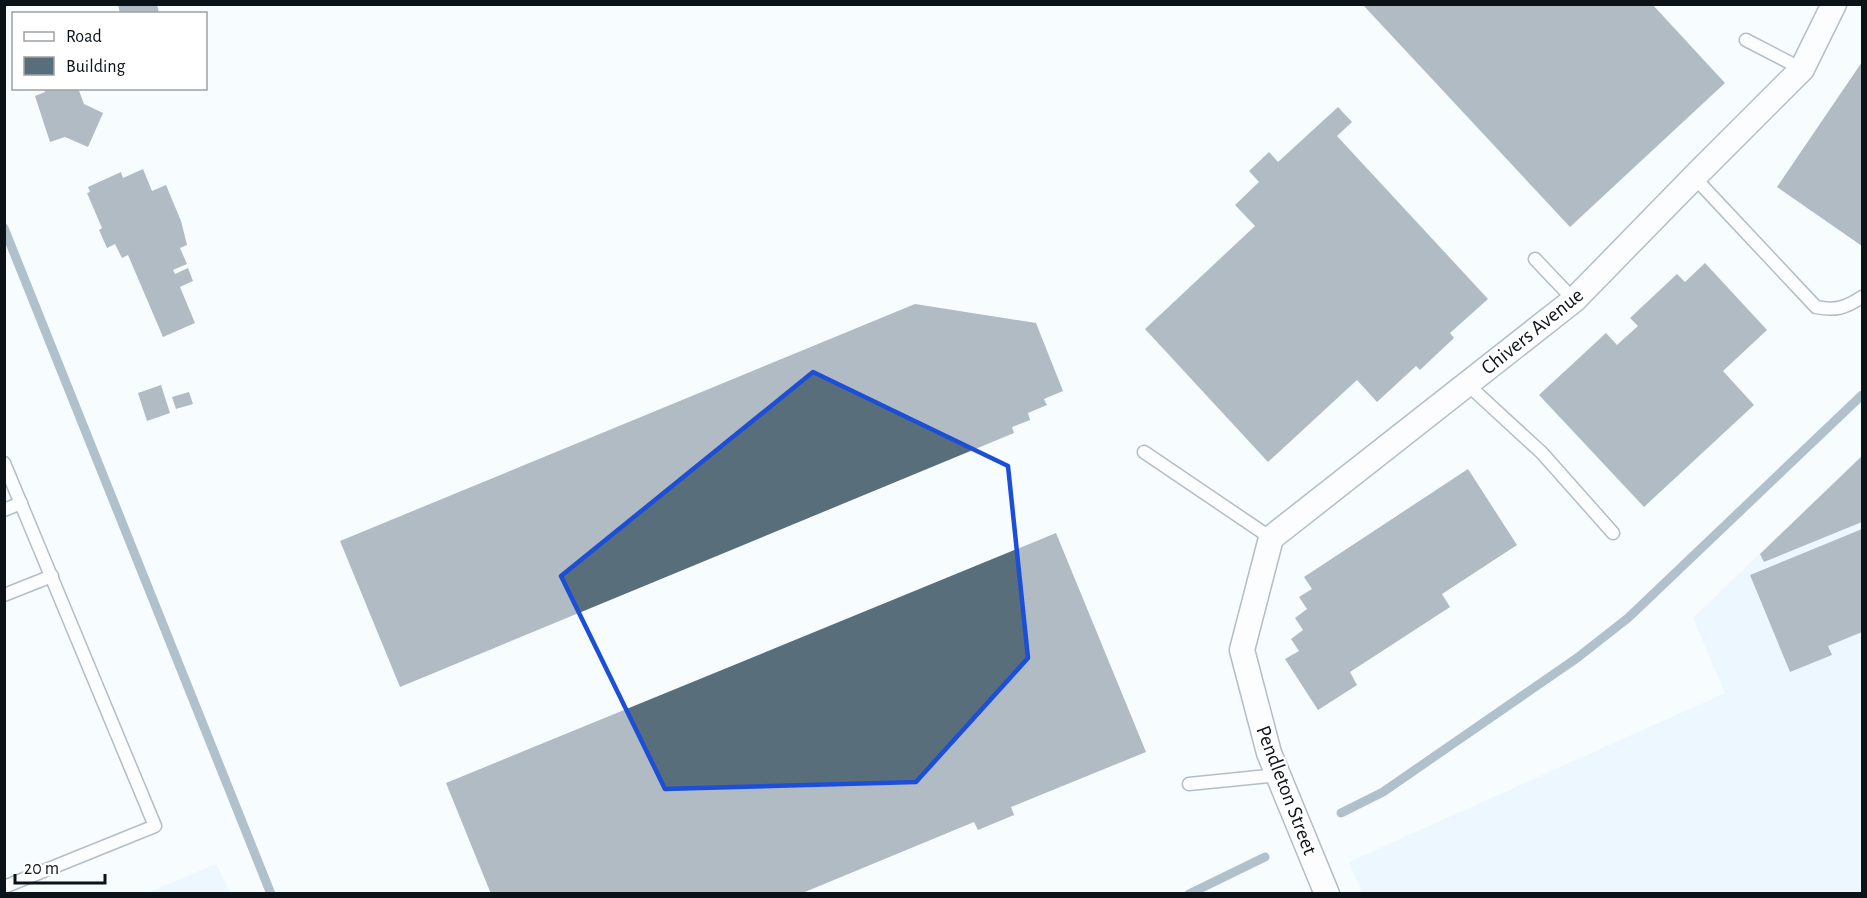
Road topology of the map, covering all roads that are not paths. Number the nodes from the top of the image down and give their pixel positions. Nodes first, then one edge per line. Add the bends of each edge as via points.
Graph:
1 (1834, 4) edge
2 (1746, 40) dead end
3 (1802, 69) junction
4 (1694, 177) junction
5 (1535, 259) dead end
6 (1863, 297) edge
7 (1574, 300) junction
8 (1467, 384) junction
9 (1144, 452) dead end
10 (4, 463) edge
11 (21, 503) junction
12 (4, 510) edge
13 (1613, 533) dead end
14 (1271, 538) junction
15 (52, 576) junction
16 (4, 595) edge
17 (1278, 775) junction
18 (1189, 784) dead end
19 (4, 886) edge
20 (1327, 894) edge

1 - 3 street, Chivers Avenue
2 - 3 lane
3 - 4 street, Chivers Avenue
4 - 6 lane via 1816,307 1837,310
4 - 7 street, Chivers Avenue
5 - 7 lane
7 - 8 street, Chivers Avenue
8 - 13 lane via 1542,453
8 - 14 street, Chivers Avenue
9 - 14 lane
10 - 11 lane
11 - 12 lane
11 - 15 lane
14 - 17 street, Pendleton Street via 1242,650
15 - 16 lane
15 - 19 lane via 155,826
17 - 18 lane
17 - 20 street, Pendleton Street

